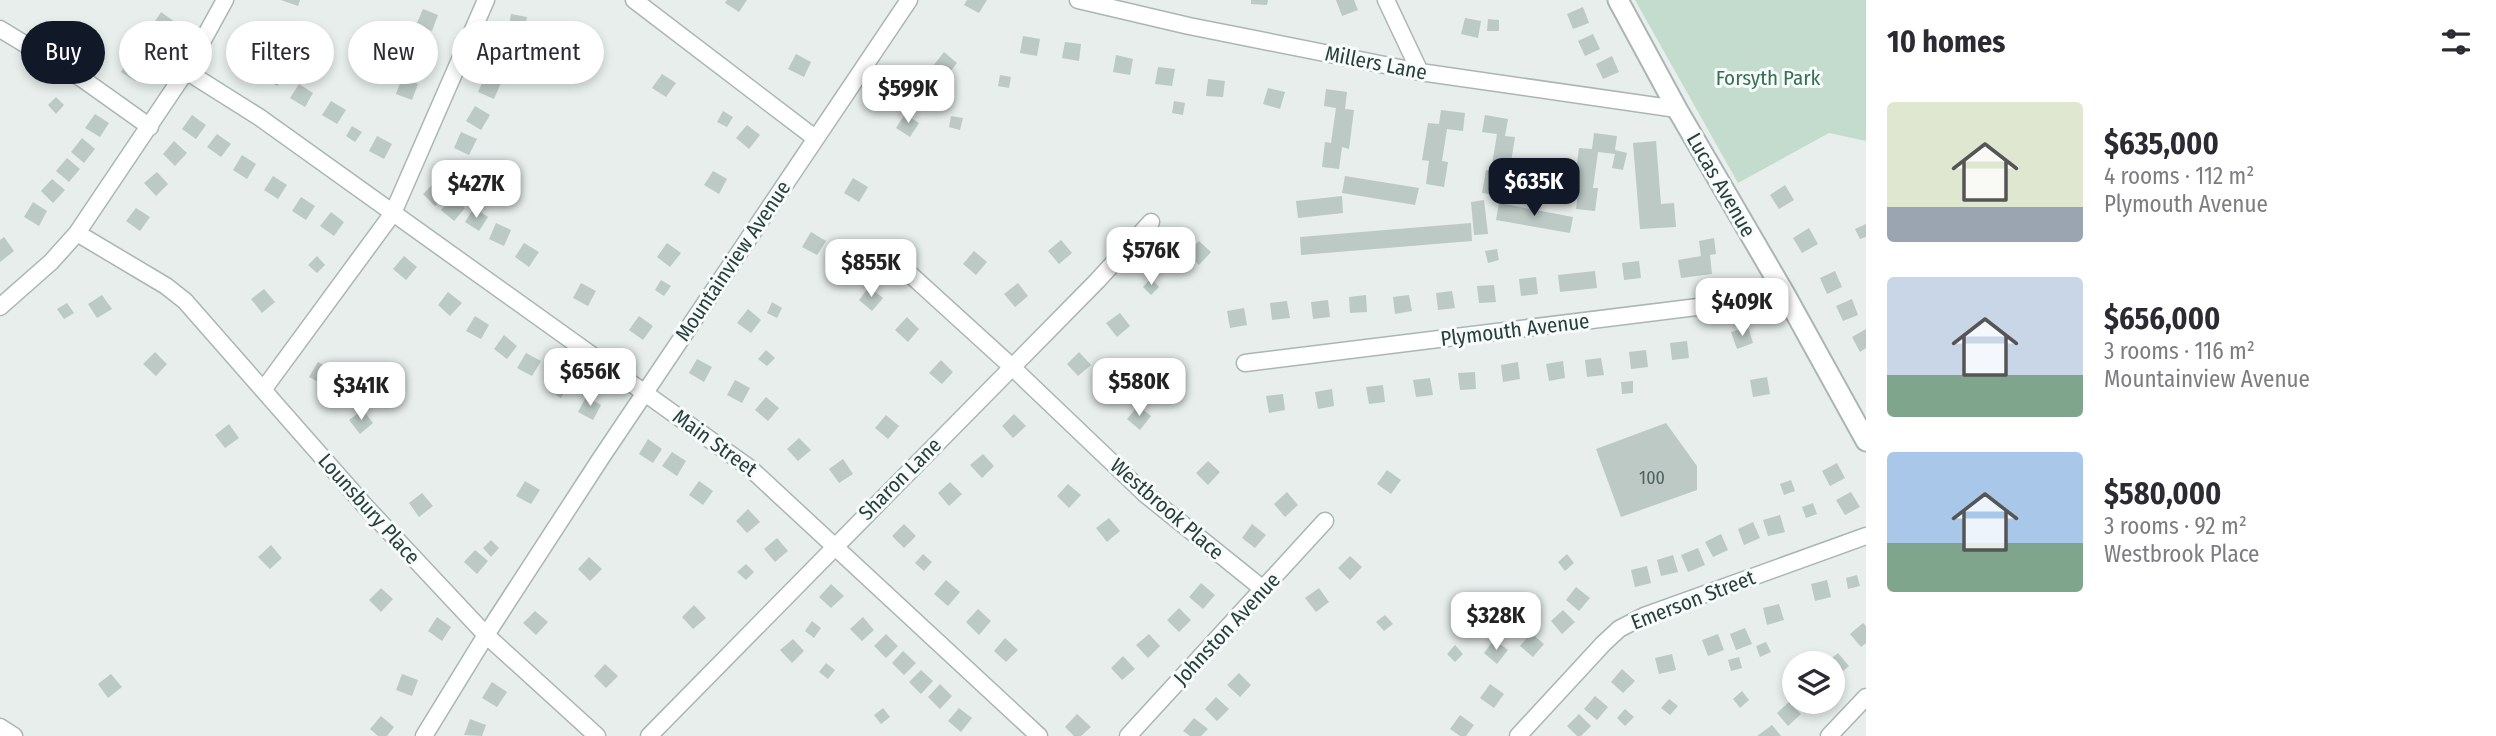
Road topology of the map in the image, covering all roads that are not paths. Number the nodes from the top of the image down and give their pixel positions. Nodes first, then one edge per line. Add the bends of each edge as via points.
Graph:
1 (225, 0) edge
2 (486, 0) edge
3 (634, 0) edge
4 (909, 0) edge
5 (1078, 0) edge
6 (1387, 0) edge
7 (1618, 0) edge
8 (1113, 4) edge
9 (212, 24) edge
10 (0, 29) edge
11 (1420, 72) junction
12 (178, 84) edge
13 (207, 84) edge
14 (1676, 109) junction
15 (150, 127) junction
16 (815, 138) junction
17 (393, 213) junction
18 (1151, 222) dead end
19 (77, 233) junction
20 (889, 255) dead end
21 (1786, 296) junction
22 (0, 307) edge
23 (1245, 363) dead end
24 (1012, 367) junction
25 (263, 390) junction
26 (645, 393) junction
27 (1866, 441) edge
28 (1325, 521) dead end
29 (1866, 536) edge
30 (835, 545) junction
31 (1263, 589) junction
32 (486, 635) junction
33 (1866, 697) edge
34 (0, 727) edge
35 (14, 736) edge
36 (424, 736) edge
37 (597, 736) edge
38 (649, 736) edge
39 (1038, 736) edge
40 (1128, 736) edge
41 (1518, 736) edge
42 (1829, 736) edge

1 - 9 street
2 - 17 street
3 - 16 street
4 - 16 street, Mountainview Avenue
5 - 8 street, Millers Lane
6 - 11 street
7 - 14 street, Lucas Avenue
8 - 11 street, Millers Lane via 1189,26
10 - 15 street
11 - 14 street, Millers Lane
12 - 15 street
13 - 17 street, Main Street
14 - 21 street, Lucas Avenue
15 - 19 street
16 - 26 street, Mountainview Avenue
17 - 25 street
17 - 26 street, Main Street
18 - 24 street, Sharon Lane
19 - 22 street
19 - 25 street, Lounsbury Place via 185,301
20 - 24 street, Westbrook Place
21 - 23 street, Plymouth Avenue
21 - 27 street, Lucas Avenue
24 - 30 street, Sharon Lane
24 - 31 street, Westbrook Place via 1145,494
25 - 32 street, Lounsbury Place
26 - 30 street, Main Street via 751,468
26 - 32 street, Mountainview Avenue
28 - 31 street, Johnston Avenue
29 - 41 street, Emerson Street via 1619,629
30 - 38 street, Sharon Lane
30 - 39 street, Main Street
31 - 40 street, Johnston Avenue
32 - 36 street, Mountainview Avenue
32 - 37 street, Lounsbury Place
33 - 42 street
34 - 35 street

